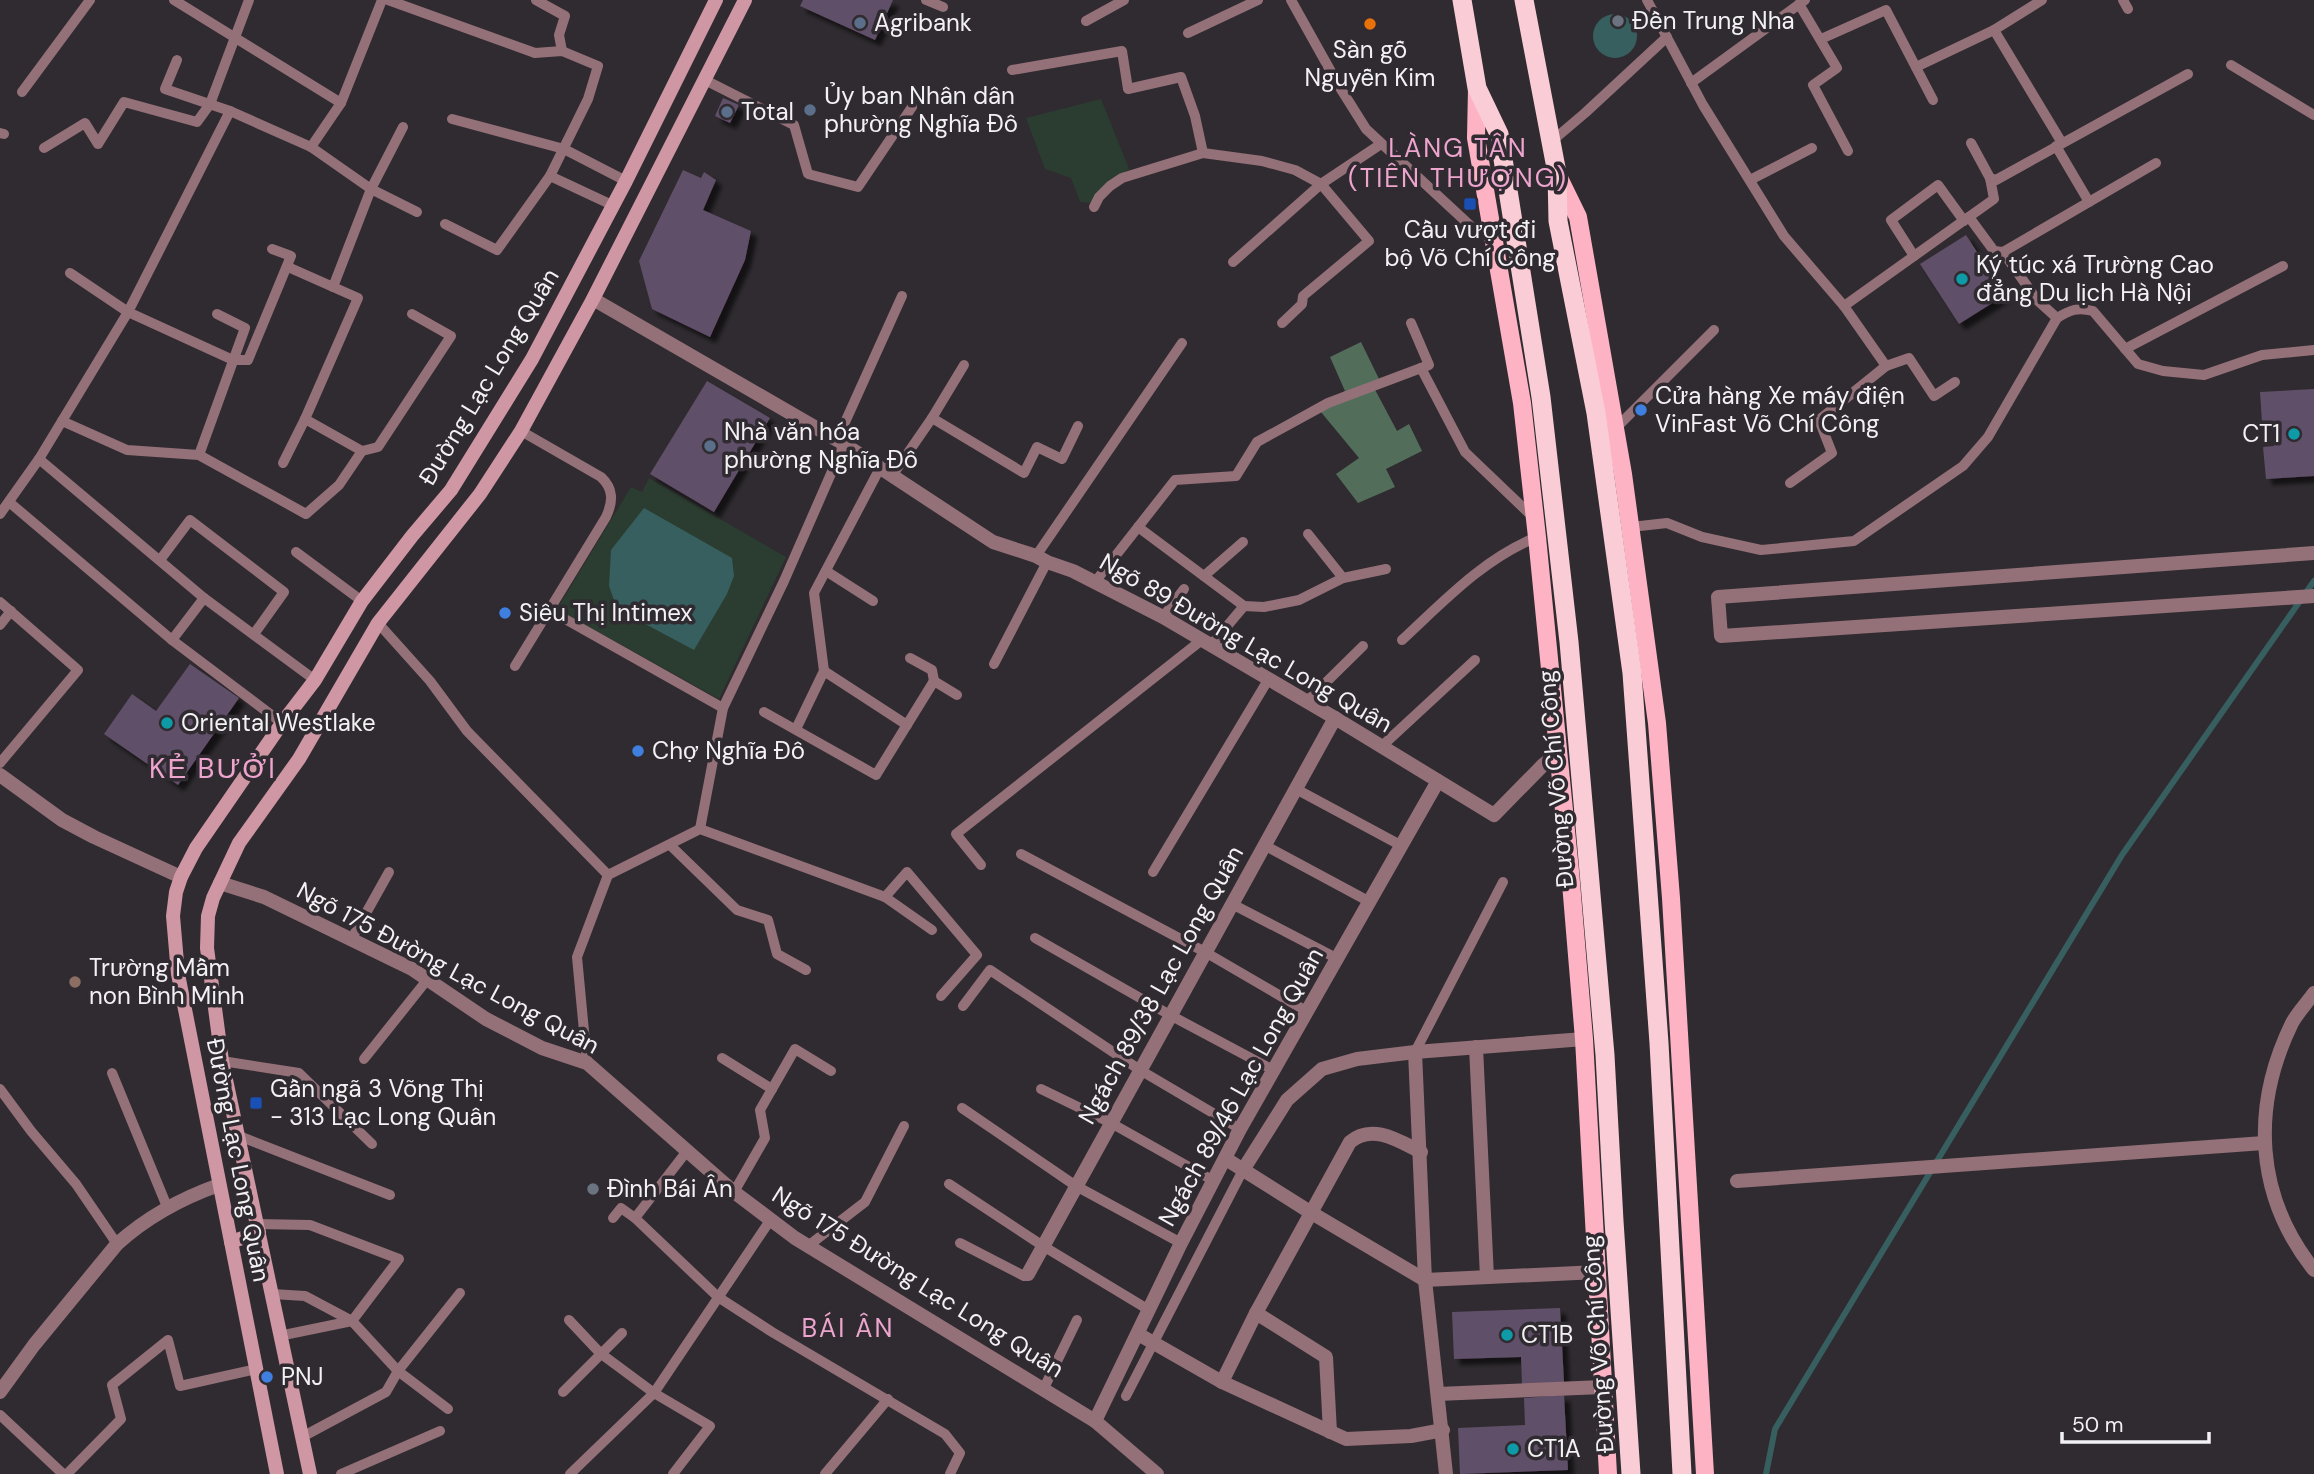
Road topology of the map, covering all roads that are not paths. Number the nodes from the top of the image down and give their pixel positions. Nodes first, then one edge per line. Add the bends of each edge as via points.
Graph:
1 (90, 0) edge
2 (174, 0) edge
3 (249, 0) edge
4 (382, 0) edge
5 (388, 0) edge
6 (536, 0) edge
7 (716, 0) edge
8 (746, 0) edge
9 (926, 0) edge
10 (1124, 0) edge
11 (1258, 0) edge
12 (1291, 0) edge
13 (1462, 0) edge
14 (1524, 0) edge
15 (1647, 0) edge
16 (2042, 0) edge
17 (1802, 2) edge
18 (943, 7) dead end
19 (1086, 21) dead end
20 (1994, 30) junction
21 (1188, 33) dead end
22 (1667, 37) junction
23 (235, 38) junction
24 (1821, 39) junction
25 (562, 51) junction
26 (177, 60) dead end
27 (2231, 65) dead end
28 (1916, 67) junction
29 (1012, 70) dead end
30 (2188, 74) dead end
31 (705, 80) junction
32 (1691, 83) junction
33 (1477, 88) junction
34 (22, 92) dead end
35 (1933, 100) dead end
36 (341, 103) junction
37 (210, 104) junction
38 (912, 107) dead end
39 (230, 111) junction
40 (2314, 115) edge
41 (452, 119) dead end
42 (403, 127) dead end
43 (1552, 142) junction
44 (1381, 144) junction
45 (1971, 144) dead end
46 (2059, 145) junction
47 (311, 147) junction
48 (44, 148) dead end
49 (1812, 148) dead end
50 (564, 149) junction
51 (1848, 151) dead end
52 (1203, 153) junction
53 (2156, 163) dead end
54 (1557, 173) junction
55 (550, 176) junction
56 (1990, 178) junction
57 (1750, 180) junction
58 (626, 181) junction
59 (1321, 184) junction
60 (371, 188) junction
61 (647, 192) junction
62 (2089, 202) junction
63 (612, 205) junction
64 (1094, 207) dead end
65 (417, 212) dead end
66 (1966, 219) junction
67 (445, 225) dead end
68 (1494, 237) junction
69 (272, 249) dead end
70 (2003, 252) junction
71 (1914, 256) junction
72 (1233, 261) dead end
73 (2283, 266) dead end
74 (288, 267) junction
75 (70, 272) dead end
76 (333, 287) junction
77 (902, 296) dead end
78 (593, 299) junction
79 (1844, 306) junction
80 (128, 312) junction
81 (217, 314) dead end
82 (412, 314) dead end
83 (2057, 318) junction
84 (1282, 323) dead end
85 (1411, 323) dead end
86 (1714, 330) dead end
87 (1182, 343) dead end
88 (2125, 349) junction
89 (2314, 350) edge
90 (532, 359) junction
91 (233, 360) junction
92 (964, 365) dead end
93 (1886, 366) junction
94 (1421, 368) junction
95 (554, 372) junction
96 (1955, 382) dead end
97 (932, 418) junction
98 (305, 419) junction
99 (62, 421) junction
100 (1078, 426) dead end
101 (1615, 429) junction
102 (521, 431) junction
103 (840, 442) junction
104 (362, 451) junction
105 (199, 455) junction
106 (39, 460) junction
107 (282, 463) dead end
108 (886, 472) junction
109 (1790, 483) dead end
110 (9, 502) junction
111 (0, 514) edge
112 (1138, 527) junction
113 (1631, 527) junction
114 (1536, 528) junction
115 (1307, 534) dead end
116 (1243, 542) dead end
117 (296, 552) dead end
118 (2314, 553) edge
119 (1042, 559) junction
120 (160, 560) junction
121 (1385, 569) dead end
122 (826, 571) junction
123 (384, 573) junction
124 (1204, 576) junction
125 (1343, 578) junction
126 (1095, 582) junction
127 (403, 589) junction
128 (1184, 589) dead end
129 (2314, 596) edge
130 (204, 598) junction
131 (362, 601) junction
132 (873, 601) dead end
133 (0, 602) edge
134 (1244, 606) junction
135 (549, 610) junction
136 (11, 611) junction
137 (1163, 617) junction
138 (379, 623) junction
139 (0, 625) edge
140 (254, 634) junction
141 (172, 640) junction
142 (1402, 640) dead end
143 (1207, 642) junction
144 (1363, 646) dead end
145 (910, 658) dead end
146 (1475, 660) dead end
147 (995, 664) dead end
148 (514, 666) dead end
149 (824, 671) junction
150 (315, 680) junction
151 (1268, 680) junction
152 (934, 681) junction
153 (957, 695) dead end
154 (1306, 702) junction
155 (723, 708) junction
156 (764, 712) dead end
157 (1335, 718) junction
158 (282, 723) junction
159 (907, 725) junction
160 (796, 729) junction
161 (1382, 746) junction
162 (1558, 753) junction
163 (0, 763) edge
164 (0, 775) edge
165 (1438, 781) junction
166 (1296, 789) junction
167 (700, 830) junction
168 (670, 845) junction
169 (1264, 845) junction
170 (1402, 846) junction
171 (1021, 854) dead end
172 (981, 865) dead end
173 (389, 872) dead end
174 (1153, 872) dead end
175 (608, 875) junction
176 (181, 877) junction
177 (1503, 882) dead end
178 (220, 883) junction
179 (885, 897) junction
180 (1370, 902) junction
181 (1232, 904) junction
182 (932, 930) dead end
183 (1035, 938) dead end
184 (351, 940) junction
185 (1206, 952) junction
186 (1338, 958) junction
187 (806, 970) dead end
188 (427, 979) junction
189 (2314, 993) edge
190 (941, 996) dead end
191 (963, 1006) dead end
192 (1308, 1012) junction
193 (1170, 1015) junction
194 (1584, 1039) junction
195 (1476, 1047) junction
196 (1415, 1052) junction
197 (722, 1058) dead end
198 (364, 1059) dead end
199 (222, 1061) junction
200 (587, 1063) junction
201 (1140, 1070) junction
202 (831, 1071) dead end
203 (1275, 1071) junction
204 (112, 1073) dead end
205 (0, 1089) edge
206 (772, 1089) junction
207 (1041, 1089) dead end
208 (962, 1108) dead end
209 (1111, 1123) junction
210 (904, 1126) dead end
211 (1240, 1129) junction
212 (239, 1136) junction
213 (2264, 1143) junction
214 (372, 1144) dead end
215 (687, 1151) junction
216 (1421, 1152) junction
217 (1226, 1159) junction
218 (1243, 1170) junction
219 (1214, 1181) junction
220 (1737, 1181) dead end
221 (949, 1184) dead end
222 (219, 1185) junction
223 (1076, 1186) junction
224 (734, 1192) junction
225 (390, 1195) dead end
226 (168, 1209) junction
227 (1310, 1212) junction
228 (613, 1217) dead end
229 (635, 1218) junction
230 (771, 1219) junction
231 (258, 1228) junction
232 (231, 1242) junction
233 (960, 1243) dead end
234 (1181, 1243) junction
235 (117, 1244) junction
236 (808, 1246) junction
237 (1043, 1246) junction
238 (2314, 1270) edge
239 (1598, 1272) junction
240 (1028, 1274) joint
241 (1487, 1277) junction
242 (1425, 1280) junction
243 (460, 1293) dead end
244 (272, 1294) junction
245 (718, 1297) junction
246 (1149, 1310) junction
247 (1256, 1313) junction
248 (569, 1320) dead end
249 (1077, 1320) dead end
250 (352, 1321) junction
251 (622, 1333) dead end
252 (1138, 1334) junction
253 (279, 1336) junction
254 (1153, 1343) junction
255 (600, 1353) junction
256 (257, 1368) junction
257 (398, 1371) junction
258 (1222, 1382) junction
259 (1603, 1387) junction
260 (1044, 1388) junction
261 (0, 1392) edge
262 (563, 1392) dead end
263 (654, 1393) junction
264 (1438, 1394) junction
265 (1126, 1396) dead end
266 (888, 1399) junction
267 (448, 1409) dead end
268 (0, 1415) edge
269 (1096, 1421) junction
270 (1443, 1430) junction
271 (440, 1431) dead end
272 (1330, 1432) junction
273 (302, 1437) junction
274 (65, 1474) edge
275 (277, 1474) edge
276 (310, 1474) edge
277 (341, 1474) edge
278 (570, 1474) edge
279 (673, 1474) edge
280 (824, 1474) edge
281 (950, 1474) edge
282 (1157, 1474) edge
283 (1446, 1474) edge
284 (1608, 1474) edge
285 (1631, 1474) edge
286 (1682, 1474) edge
287 (1705, 1474) edge

1 - 34 lane
2 - 23 lane
3 - 23 lane
4 - 36 lane
5 - 25 lane via 535,53
6 - 25 lane via 565,16 559,35
7 - 58 main road, Đường Lạc Long Quân
8 - 31 main road, Đường Lạc Long Quân
9 - 18 lane
10 - 19 lane
11 - 21 lane
12 - 44 lane via 1339,86
13 - 33 highway, Đường Võ Chí Công
14 - 43 highway
15 - 22 lane
16 - 20 lane
17 - 24 lane
17 - 32 lane
20 - 28 lane
20 - 46 lane
22 - 32 lane
22 - 43 lane
23 - 36 lane
23 - 37 lane
24 - 28 lane via 1886,10
24 - 51 lane via 1837,68 1813,85
25 - 50 lane via 598,66
26 - 37 lane via 165,89
27 - 40 lane
28 - 35 lane
29 - 52 lane via 1122,51 1128,89 1181,78
30 - 46 lane
31 - 38 lane via 794,125 808,174 858,187
31 - 61 main road, Đường Lạc Long Quân
32 - 57 lane
33 - 68 main road, Đường Võ Chí Công via 1476,138
33 - 285 highway, Đường Võ Chí Công via 1499,134 1510,194 1541,397 1569,642 1605,1055
36 - 47 lane
37 - 39 lane
37 - 48 lane via 197,122 124,102 98,144 85,123
39 - 47 lane
39 - 80 lane
41 - 50 lane
42 - 60 lane
43 - 54 highway
44 - 59 lane
44 - 68 lane via 1476,231
45 - 56 lane
46 - 56 lane via 1996,180
46 - 62 lane
47 - 60 lane
49 - 57 lane
50 - 55 lane
50 - 58 lane
52 - 59 lane via 1262,161 1295,170
52 - 64 lane via 1122,178
53 - 62 lane
54 - 101 main road via 1578,217
54 - 286 highway via 1558,221 1597,414 1632,673 1659,1043
55 - 63 lane
55 - 67 lane via 497,250
56 - 66 lane via 1994,199
57 - 79 lane via 1784,236
58 - 61 main road
58 - 63 main road, Đường Lạc Long Quân
59 - 72 lane
59 - 84 lane via 1369,241 1303,296 1302,304
60 - 65 lane
60 - 76 lane
61 - 78 main road, Đường Lạc Long Quân
62 - 70 lane
63 - 90 main road, Đường Lạc Long Quân
66 - 70 lane via 1994,251
66 - 71 lane
66 - 71 lane via 1938,185 1891,220
68 - 114 main road, Đường Võ Chí Công via 1522,403
69 - 74 lane via 291,256
70 - 83 lane via 2037,300
71 - 79 lane
73 - 88 lane
74 - 76 lane
74 - 91 lane via 248,360
75 - 80 lane
76 - 98 lane via 358,298
77 - 103 lane
78 - 95 main road, Đường Lạc Long Quân
78 - 103 street, Ngõ 89 Đường Lạc Long Quân
79 - 93 lane
80 - 91 lane
80 - 99 lane
81 - 91 lane via 245,328
82 - 104 lane via 451,336 378,447
83 - 88 lane via 2072,309 2093,311
83 - 113 lane via 1988,437 1963,466 1854,541 1761,550 1702,537 1667,523
85 - 94 lane via 1429,365
86 - 101 lane
87 - 119 lane
88 - 89 lane via 2138,364 2204,375 2262,355
90 - 95 main road
90 - 123 main road, Đường Lạc Long Quân via 451,490
91 - 105 lane
92 - 97 lane
93 - 96 lane via 1909,358 1934,396
93 - 109 lane via 1819,420 1832,453
94 - 112 lane via 1328,403 1257,442 1236,477 1175,480
94 - 114 lane via 1465,452
95 - 102 main road, Đường Lạc Long Quân
97 - 100 lane via 1024,473 1037,447 1062,459
97 - 108 lane
98 - 104 lane
98 - 107 lane
99 - 105 lane via 127,450
99 - 106 lane
101 - 113 main road
102 - 127 main road, Đường Lạc Long Quân via 480,494
102 - 135 lane via 601,477 612,498 606,517
103 - 108 street, Ngõ 89 Đường Lạc Long Quân
103 - 155 lane via 784,581
104 - 105 lane via 338,485 306,514
106 - 110 lane
106 - 120 lane
108 - 119 street, Ngõ 89 Đường Lạc Long Quân via 993,542
108 - 122 lane
110 - 111 lane
110 - 141 lane
112 - 124 lane
112 - 126 lane
113 - 287 main road via 1657,723 1671,898
114 - 142 lane via 1479,569
114 - 162 main road, Đường Võ Chí Công
115 - 125 lane
116 - 124 lane
117 - 131 lane
118 - 129 street via 1718,597 1721,636
119 - 126 street, Ngõ 89 Đường Lạc Long Quân
119 - 147 lane
120 - 130 lane
120 - 140 lane via 190,520 284,592
121 - 125 lane
122 - 132 lane
122 - 149 lane via 814,593
123 - 127 main road
123 - 131 main road, Đường Lạc Long Quân
124 - 134 lane
125 - 134 lane via 1299,600
126 - 137 street, Ngõ 89 Đường Lạc Long Quân
127 - 138 main road, Đường Lạc Long Quân
128 - 137 lane
130 - 140 lane
130 - 141 lane
131 - 150 main road, Đường Lạc Long Quân
133 - 136 lane
134 - 143 lane
135 - 148 lane
135 - 155 lane
136 - 139 lane
136 - 163 lane via 78,670
137 - 143 street, Ngõ 89 Đường Lạc Long Quân
138 - 175 lane via 467,731
138 - 178 main road, Đường Lạc Long Quân via 299,759 239,844
140 - 150 lane
141 - 158 lane
143 - 151 street, Ngõ 89 Đường Lạc Long Quân
143 - 172 lane via 956,834
144 - 154 lane
145 - 152 lane via 932,670
146 - 161 lane
149 - 159 lane
149 - 160 lane
150 - 158 main road, Đường Lạc Long Quân
151 - 154 street, Ngõ 89 Đường Lạc Long Quân
151 - 174 lane
152 - 153 lane
152 - 159 lane
154 - 157 street, Ngõ 89 Đường Lạc Long Quân
155 - 167 lane
156 - 160 lane
157 - 161 street, Ngõ 89 Đường Lạc Long Quân
157 - 166 street, Ngách 89/38 Lạc Long Quân
158 - 176 main road, Đường Lạc Long Quân via 203,837
159 - 160 lane via 876,775
161 - 165 street, Ngõ 89 Đường Lạc Long Quân
162 - 165 street, Ngõ 89 Đường Lạc Long Quân via 1494,815
162 - 194 main road, Đường Võ Chí Công
164 - 176 street via 62,820
165 - 170 street, Ngách 89/46 Lạc Long Quân
166 - 169 street, Ngách 89/38 Lạc Long Quân
166 - 170 lane
167 - 168 lane
167 - 179 lane
168 - 175 lane
168 - 187 lane via 737,910 768,920 777,954
169 - 180 lane
169 - 181 street, Ngách 89/38 Lạc Long Quân
170 - 180 street, Ngách 89/46 Lạc Long Quân
171 - 185 lane
173 - 184 lane
175 - 200 lane via 577,957
176 - 222 main road, Đường Lạc Long Quân via 173,916 178,974
177 - 196 lane
178 - 184 street, Ngõ 175 Đường Lạc Long Quân via 264,897
178 - 199 main road, Đường Lạc Long Quân via 206,932
179 - 182 lane
179 - 190 lane via 907,872 977,955
180 - 186 street, Ngách 89/46 Lạc Long Quân
181 - 185 street, Ngách 89/38 Lạc Long Quân
181 - 186 lane
183 - 193 lane
184 - 188 street, Ngõ 175 Đường Lạc Long Quân
185 - 192 lane
185 - 193 street, Ngách 89/38 Lạc Long Quân
186 - 192 street, Ngách 89/46 Lạc Long Quân
188 - 198 lane
188 - 200 street, Ngõ 175 Đường Lạc Long Quân via 486,1019 542,1048
189 - 213 street via 2293,1021 2274,1068
191 - 201 lane via 990,970
192 - 203 street, Ngách 89/46 Lạc Long Quân
193 - 201 street, Ngách 89/38 Lạc Long Quân
193 - 203 lane
194 - 195 street
194 - 239 main road, Đường Võ Chí Công
195 - 196 street
195 - 241 street
196 - 216 street
196 - 218 street via 1357,1059 1322,1069 1287,1100
197 - 206 lane
199 - 212 main road, Đường Lạc Long Quân
199 - 214 lane via 299,1073
200 - 215 street, Ngõ 175 Đường Lạc Long Quân
201 - 209 street, Ngách 89/38 Lạc Long Quân
201 - 211 lane
202 - 206 lane via 795,1049
203 - 211 street, Ngách 89/46 Lạc Long Quân
204 - 226 lane
205 - 235 lane
206 - 224 lane via 760,1110 765,1138
207 - 209 lane
208 - 223 lane
209 - 219 lane
209 - 223 street, Ngách 89/38 Lạc Long Quân
210 - 236 lane via 865,1202
211 - 217 street, Ngách 89/46 Lạc Long Quân
212 - 225 lane
212 - 231 main road, Đường Lạc Long Quân
213 - 220 street
213 - 238 street via 2283,1220
215 - 224 street, Ngõ 175 Đường Lạc Long Quân
215 - 229 lane
216 - 227 street via 1389,1136 1357,1137
216 - 242 street
217 - 218 street
217 - 219 street, Ngách 89/46 Lạc Long Quân
218 - 227 street
218 - 254 lane
219 - 234 street, Ngách 89/46 Lạc Long Quân
221 - 237 lane
222 - 226 street
222 - 232 main road, Đường Lạc Long Quân
223 - 234 lane
223 - 237 street, Ngách 89/38 Lạc Long Quân
224 - 230 street, Ngõ 175 Đường Lạc Long Quân
226 - 235 street
227 - 242 street
227 - 247 street
228 - 229 lane via 621,1208
229 - 245 lane
230 - 236 street, Ngõ 175 Đường Lạc Long Quân
230 - 245 lane
231 - 232 main road
231 - 244 main road, Đường Lạc Long Quân
231 - 250 lane via 310,1225 399,1259
232 - 256 main road, Đường Lạc Long Quân
233 - 240 lane
234 - 246 street, Ngách 89/46 Lạc Long Quân
235 - 261 street
236 - 260 street, Ngõ 175 Đường Lạc Long Quân
237 - 240 street, Ngách 89/38 Lạc Long Quân
237 - 246 lane
239 - 241 street
239 - 259 main road, Đường Võ Chí Công
241 - 242 street
242 - 264 street
243 - 257 lane
244 - 250 lane via 305,1296
244 - 253 main road, Đường Lạc Long Quân
245 - 263 lane
245 - 266 lane
246 - 252 street, Ngách 89/46 Lạc Long Quân
247 - 258 street
247 - 272 street via 1326,1357
248 - 255 lane
249 - 260 lane
250 - 253 lane
250 - 257 lane
251 - 255 lane
252 - 254 street
252 - 269 street, Ngách 89/46 Lạc Long Quân
253 - 273 main road, Đường Lạc Long Quân
254 - 258 street
254 - 265 lane
255 - 262 lane
255 - 263 lane
256 - 274 lane via 180,1386 168,1340 112,1385 121,1419
256 - 275 main road, Đường Lạc Long Quân
257 - 267 lane
257 - 273 lane via 386,1392
258 - 272 street
259 - 264 street
259 - 284 main road, Đường Võ Chí Công
260 - 269 street, Ngõ 175 Đường Lạc Long Quân
263 - 278 lane
263 - 279 lane via 710,1426
264 - 270 street
266 - 280 lane
266 - 281 lane via 953,1442 960,1453
268 - 274 lane
269 - 282 street, Ngõ 175 Đường Lạc Long Quân
270 - 272 street via 1346,1439
270 - 283 street
271 - 277 lane
273 - 276 main road, Đường Lạc Long Quân

